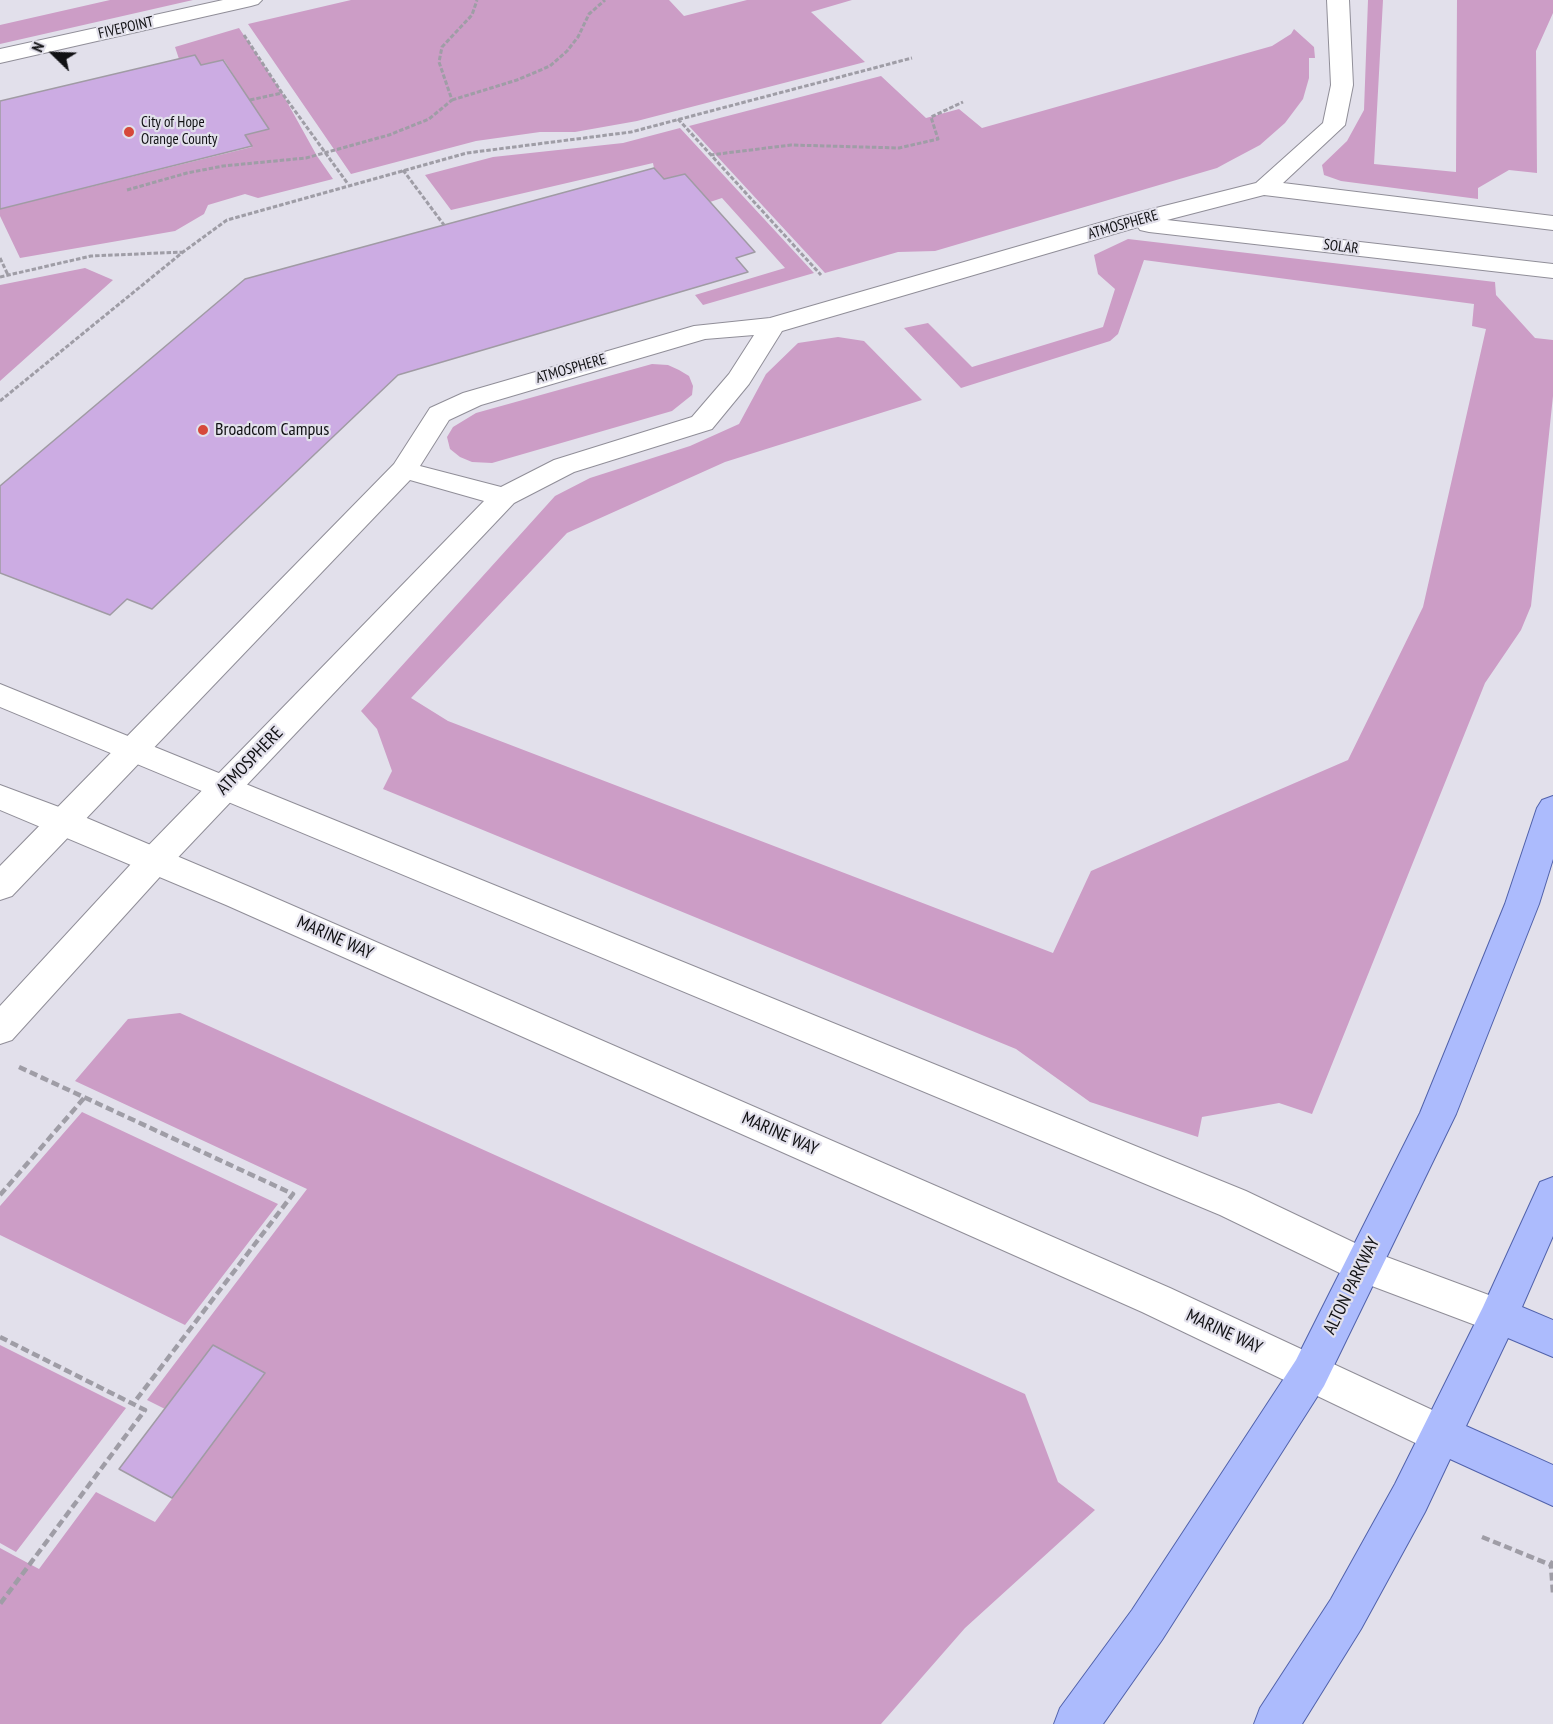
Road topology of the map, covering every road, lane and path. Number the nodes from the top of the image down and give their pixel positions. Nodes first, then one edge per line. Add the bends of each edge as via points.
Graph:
1 (251, 0) edge
2 (477, 0) edge
3 (605, 0) edge
4 (1338, 0) edge
5 (225, 6) junction
6 (0, 56) edge
7 (912, 58) dead end
8 (282, 93) junction
9 (250, 100) dead end
10 (452, 100) junction
11 (963, 102) dead end
12 (678, 119) junction
13 (326, 153) junction
14 (710, 155) junction
15 (403, 170) junction
16 (348, 184) junction
17 (1264, 188) junction
18 (127, 190) dead end
19 (1129, 222) junction
20 (1553, 223) edge
21 (444, 225) dead end
22 (1427, 232) junction
23 (183, 252) junction
24 (0, 258) edge
25 (1553, 271) edge
26 (8, 275) junction
27 (821, 275) dead end
28 (0, 277) edge
29 (772, 326) junction
30 (0, 401) edge
31 (404, 470) junction
32 (504, 497) junction
33 (0, 695) edge
34 (134, 750) junction
35 (225, 787) junction
36 (0, 797) edge
37 (1553, 808) edge
38 (64, 822) junction
39 (155, 860) junction
40 (0, 887) edge
41 (0, 1030) edge
42 (10, 1063) dead end
43 (85, 1097) junction
44 (1553, 1193) edge
45 (0, 1195) edge
46 (1362, 1265) junction
47 (1498, 1316) junction
48 (0, 1336) edge
49 (1553, 1339) edge
50 (1310, 1373) junction
51 (133, 1404) junction
52 (1442, 1435) junction
53 (1553, 1486) edge
54 (1482, 1537) dead end
55 (1552, 1563) edge
56 (1553, 1593) edge
57 (0, 1604) edge
58 (1076, 1724) edge
59 (1276, 1724) edge

1 - 5 street, FIVEPOINT
2 - 10 path via 472,15 442,47 439,62
3 - 10 path via 590,14 567,51 550,66
4 - 17 street, ATMOSPHERE via 1342,85 1334,125
5 - 6 street, FIVEPOINT
5 - 8 path
7 - 12 path
8 - 9 path
8 - 13 path
10 - 13 path via 429,119
11 - 14 path via 931,117 938,139 899,148 791,145
12 - 14 path
12 - 15 path via 631,132 467,153
13 - 16 path
13 - 18 path via 223,166
14 - 27 path
15 - 16 path
15 - 21 path
16 - 23 path via 227,220
17 - 19 street, ATMOSPHERE
17 - 22 street, SOLAR
19 - 22 street, SOLAR
19 - 29 street, ATMOSPHERE
20 - 22 street, SOLAR
22 - 25 street, SOLAR
23 - 26 path via 91,256
23 - 30 path
24 - 26 path
26 - 28 path
29 - 31 street, ATMOSPHERE via 703,331 472,399 439,414
29 - 32 street, ATMOSPHERE via 740,378 702,423 564,466
31 - 32 street
31 - 34 street, ATMOSPHERE
32 - 35 street, ATMOSPHERE
33 - 34 street
34 - 35 street
34 - 38 street, ATMOSPHERE
35 - 39 street, ATMOSPHERE
35 - 46 street via 1233,1203
36 - 38 street, MARINE WAY
37 - 46 main road, ALTON PARKWAY via 1522,904 1475,1025 1437,1114
38 - 39 street, MARINE WAY
38 - 40 street, ATMOSPHERE
39 - 41 street, ATMOSPHERE
39 - 50 street, MARINE WAY via 1156,1300
42 - 43 path
43 - 45 path
43 - 51 path via 293,1194
44 - 47 main road
46 - 47 street
46 - 50 main road, ALTON PARKWAY
47 - 49 main road
47 - 52 main road
48 - 51 path
50 - 52 street, MARINE WAY
50 - 58 main road, ALTON PARKWAY via 1147,1625
51 - 57 path via 145,1410
52 - 53 main road, MARINE WAY
52 - 59 main road via 1346,1614
54 - 55 path
55 - 56 path

